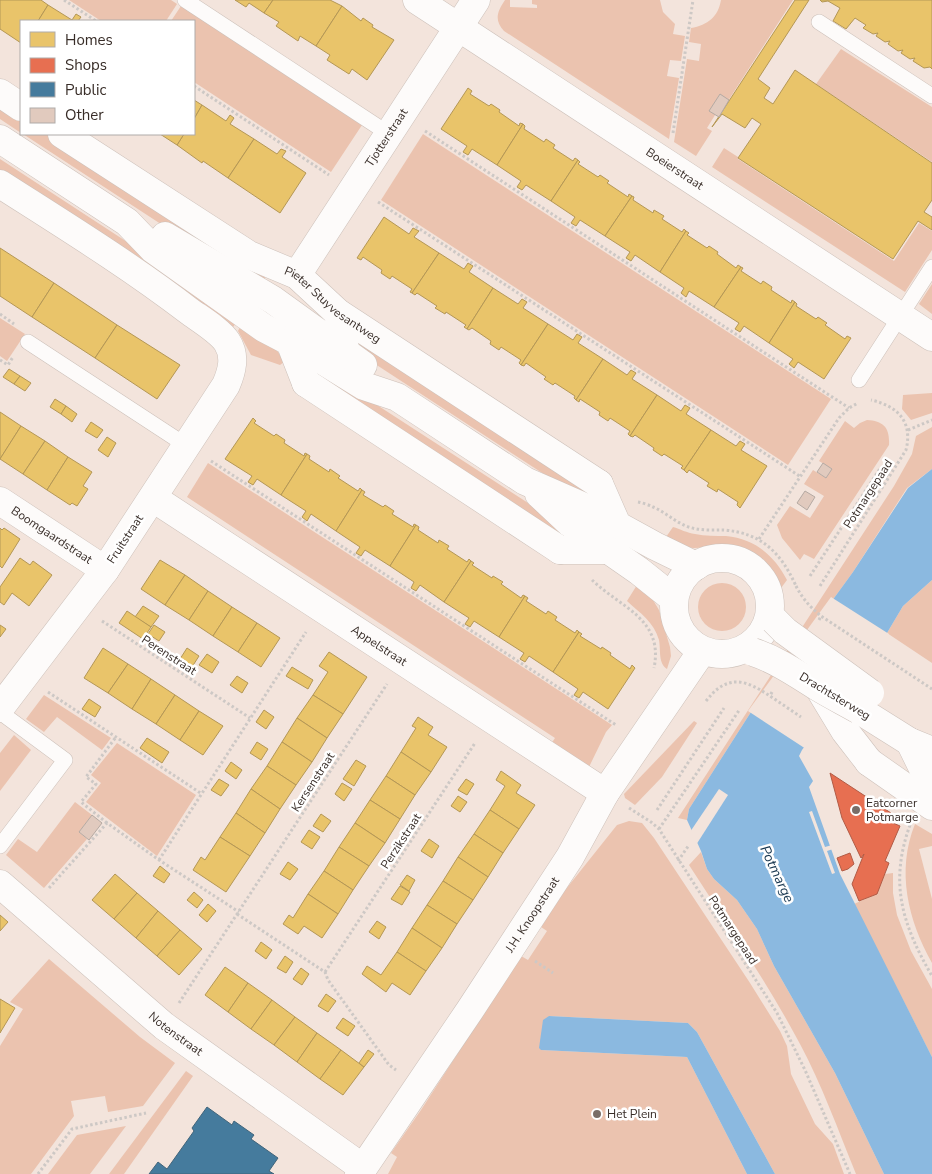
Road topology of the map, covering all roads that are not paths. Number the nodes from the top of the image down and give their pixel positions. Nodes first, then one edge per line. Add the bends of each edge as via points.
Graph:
1 (185, 0) edge
2 (417, 0) edge
3 (476, 0) edge
4 (818, 22) dead end
5 (459, 27) junction
6 (0, 94) edge
7 (932, 96) edge
8 (20, 106) edge
9 (395, 125) junction
10 (64, 135) edge
11 (0, 139) edge
12 (0, 184) edge
13 (127, 222) junction
14 (932, 267) edge
15 (297, 275) junction
16 (338, 313) junction
17 (900, 316) junction
18 (932, 337) edge
19 (290, 342) junction
20 (23, 346) road end
21 (346, 354) junction
22 (859, 380) dead end
23 (397, 397) junction
24 (187, 446) junction
25 (525, 481) junction
26 (152, 498) junction
27 (0, 501) edge
28 (617, 525) junction
29 (607, 550) junction
30 (696, 566) junction
31 (105, 570) junction
32 (674, 599) junction
33 (772, 615) junction
34 (702, 651) junction
35 (744, 653) junction
36 (0, 708) edge
37 (858, 711) junction
38 (0, 712) edge
39 (925, 738) edge
40 (932, 787) edge
41 (605, 793) junction
42 (932, 806) edge
43 (0, 846) edge
44 (0, 884) edge
45 (361, 1171) edge

1 - 9 lane
2 - 5 street, Boeierstraat
3 - 5 street, Tjotterstraat
4 - 7 lane
5 - 9 street, Tjotterstraat
5 - 17 street, Boeierstraat
6 - 8 street
9 - 15 street, Tjotterstraat
10 - 15 street, Pieter Stuyvesantweg via 248,255
11 - 13 street
12 - 24 street, Fruitstraat via 153,283 223,337 233,360 231,373
13 - 19 street via 153,249 251,320
13 - 21 street via 161,234 241,280
14 - 17 lane
15 - 16 street, Pieter Stuyvesantweg
16 - 21 street
16 - 28 street, Pieter Stuyvesantweg via 599,484
17 - 18 street, Boeierstraat
17 - 22 lane
19 - 23 street via 364,386
19 - 29 street via 306,384 560,550
20 - 24 lane
21 - 23 street via 374,372
23 - 25 street
24 - 26 street, Fruitstraat
25 - 28 street
25 - 29 street via 570,524
26 - 31 street, Fruitstraat
26 - 41 street, Appelstraat
27 - 31 street, Boomgaardstraat
28 - 30 street
29 - 32 street
30 - 32 street via 680,582
30 - 33 street via 715,558 730,558 743,563 764,583
31 - 36 street, Fruitstraat
32 - 34 street via 674,616 680,633
33 - 35 street via 759,638
33 - 37 street, Drachtsterweg, bridge
34 - 35 street via 720,655
34 - 41 street, J.H. Knoopstraat
35 - 37 street, Drachtsterweg, bridge via 768,657
37 - 39 street, Drachtsterweg
37 - 42 street via 869,762
38 - 43 lane via 65,760
39 - 40 street
41 - 45 street, J.H. Knoopstraat via 564,865
44 - 45 street, Notenstraat via 164,1026

